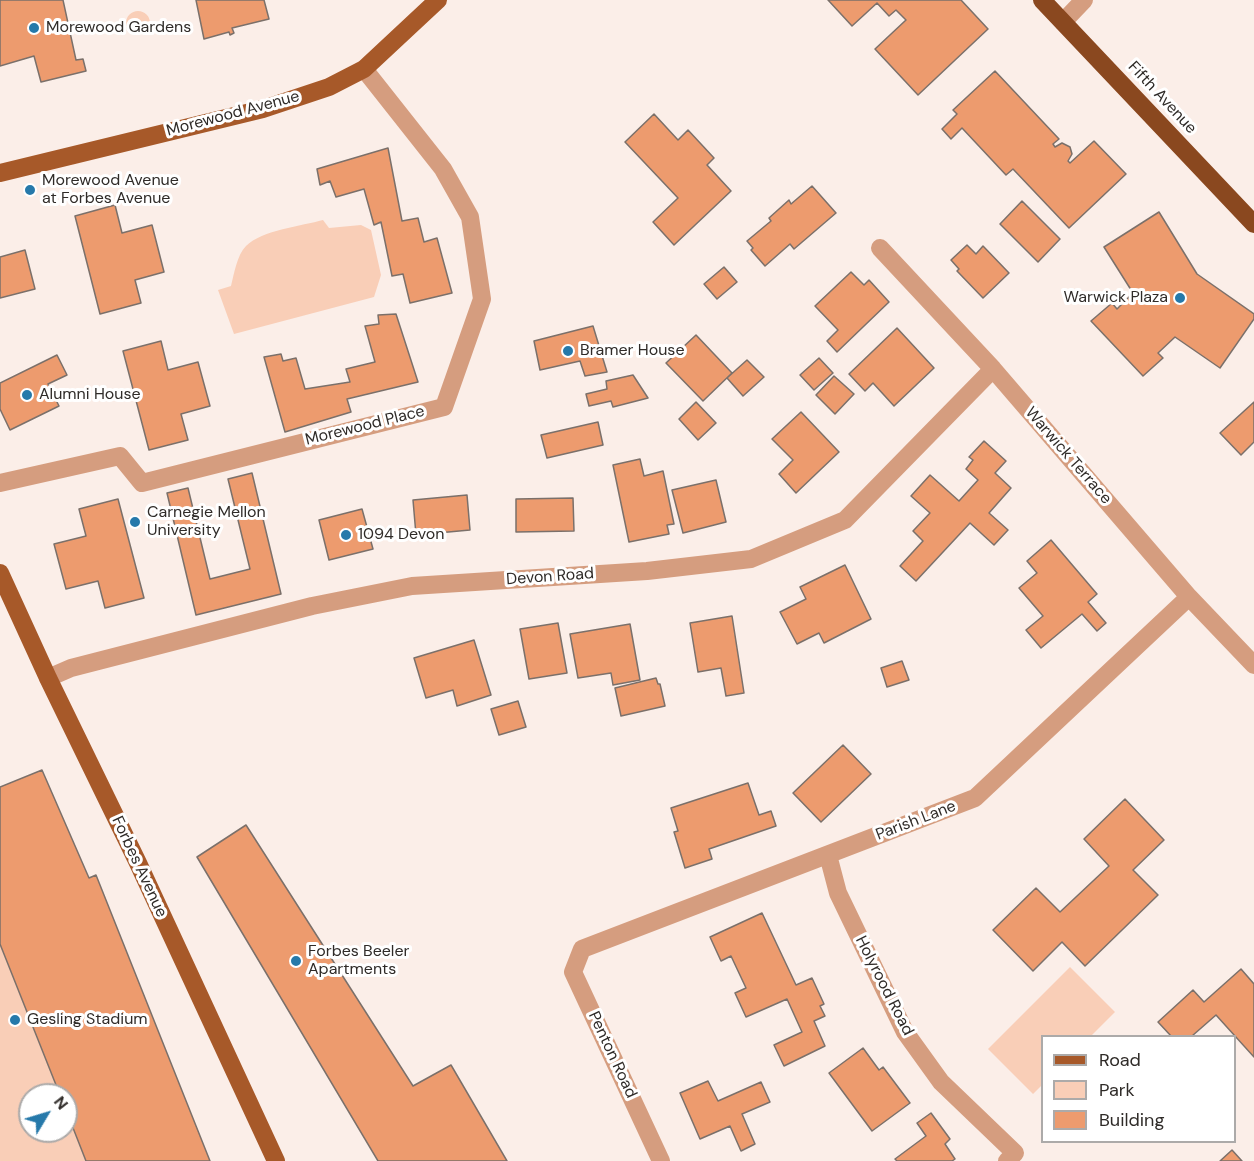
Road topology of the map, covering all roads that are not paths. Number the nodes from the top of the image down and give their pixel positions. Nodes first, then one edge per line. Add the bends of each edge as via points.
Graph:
1 (438, 0) edge
2 (1042, 0) edge
3 (1084, 0) edge
4 (1063, 22) junction
5 (364, 69) junction
6 (0, 173) edge
7 (1254, 224) edge
8 (880, 248) dead end
9 (993, 369) junction
10 (0, 483) edge
11 (0, 573) edge
12 (1189, 597) junction
13 (1254, 665) edge
14 (48, 678) junction
15 (828, 855) junction
16 (582, 949) joint
17 (1011, 1157) edge
18 (276, 1161) edge
19 (661, 1161) edge

1 - 5 main road, Morewood Avenue
2 - 4 highway, Fifth Avenue
3 - 4 street
4 - 7 highway, Fifth Avenue
5 - 6 main road, Morewood Avenue via 329,87 263,109
5 - 10 street, Morewood Place via 443,169 471,216 482,299 444,407 141,483 120,456
8 - 9 street, Warwick Terrace
9 - 12 street, Warwick Terrace
9 - 14 street, Devon Road via 845,520 751,559 647,571 412,586 301,609 71,668
11 - 14 main road, Forbes Avenue
12 - 13 street, Warwick Terrace
12 - 15 street, Parish Lane via 975,798
14 - 18 main road, Forbes Avenue
15 - 16 street, Parish Lane
15 - 17 street, Holyrood Road via 838,892 905,1032 941,1082
16 - 19 street, Penton Road via 573,972

